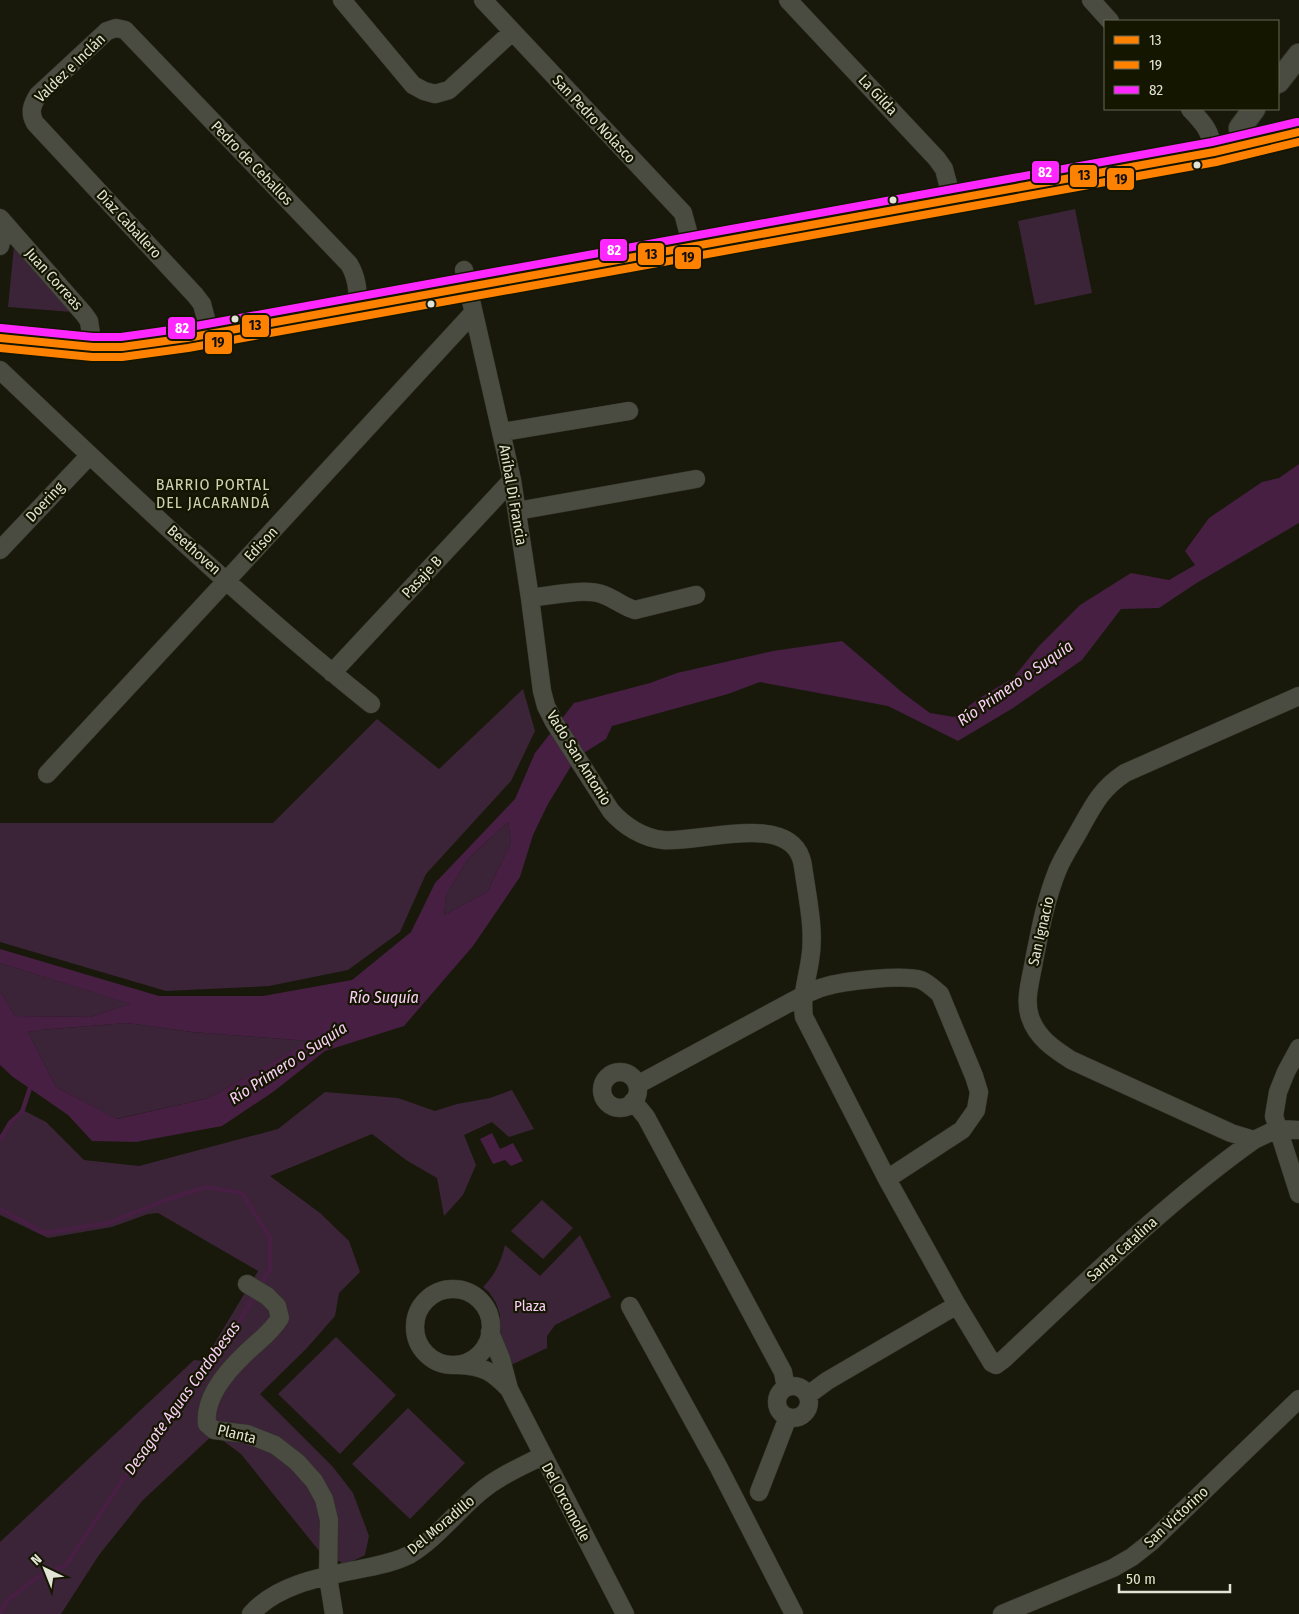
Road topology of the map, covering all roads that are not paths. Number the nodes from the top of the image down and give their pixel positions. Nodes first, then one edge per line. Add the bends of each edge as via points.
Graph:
1 (342, 0) edge
2 (483, 0) edge
3 (788, 0) edge
4 (1091, 0) edge
5 (1109, 20) edge
6 (126, 30) joint
7 (512, 32) junction
8 (1299, 55) edge
9 (1279, 81) edge
10 (1191, 110) edge
11 (1299, 115) edge
12 (35, 123) joint
13 (1246, 127) edge
14 (1299, 132) edge
15 (1212, 143) junction
16 (950, 191) junction
17 (4, 222) edge
18 (690, 238) junction
19 (0, 246) edge
20 (468, 290) junction
21 (358, 297) junction
22 (0, 322) edge
23 (208, 325) junction
24 (0, 338) edge
25 (92, 339) junction
26 (0, 370) edge
27 (629, 411) dead end
28 (502, 432) junction
29 (90, 455) junction
30 (696, 479) dead end
31 (512, 480) junction
32 (517, 511) junction
33 (0, 550) edge
34 (227, 580) junction
35 (696, 595) dead end
36 (530, 598) junction
37 (332, 673) junction
38 (1299, 696) edge
39 (371, 704) dead end
40 (548, 711) joint
41 (47, 774) dead end
42 (802, 996) junction
43 (1299, 1048) edge
44 (1277, 1129) junction
45 (1299, 1130) edge
46 (1254, 1140) junction
47 (887, 1180) junction
48 (1299, 1194) edge
49 (248, 1285) dead end
50 (957, 1305) junction
51 (630, 1306) dead end
52 (490, 1332) junction
53 (455, 1364) junction
54 (786, 1388) junction
55 (509, 1389) junction
56 (808, 1395) junction
57 (1299, 1398) edge
58 (788, 1417) junction
59 (542, 1456) junction
60 (759, 1492) dead end
61 (328, 1577) junction
62 (251, 1614) edge
63 (334, 1614) edge
64 (625, 1614) edge
65 (794, 1614) edge
66 (1002, 1614) edge

1 - 7 street via 413,84 435,94 449,90
2 - 7 street, San Pedro Nolasco
3 - 16 street, La Gilda via 937,159 944,169
4 - 5 street
6 - 12 street, Valdez e Inclán via 116,28 107,31 38,96 31,106
6 - 21 street, Pedro de Ceballos via 349,264
7 - 18 street, San Pedro Nolasco via 683,213
8 - 9 street
10 - 15 street via 1203,122
11 - 13 main road
12 - 23 street, Díaz Caballero via 195,295 202,304
13 - 14 main road
13 - 15 main road
15 - 16 main road
16 - 18 main road
17 - 19 street
17 - 25 street, Juan Correas via 89,320
18 - 20 main road
20 - 21 main road
20 - 28 street, Aníbal Di Francia
20 - 34 street, Edison
21 - 23 main road
22 - 25 main road
23 - 25 main road via 122,347
24 - 25 main road
26 - 29 street, Beethoven
27 - 28 street
28 - 31 street, Aníbal Di Francia
29 - 33 street, Doering
29 - 34 street, Beethoven
30 - 32 street
31 - 32 street, Aníbal Di Francia
31 - 37 street, Pasaje B
32 - 36 street, Aníbal Di Francia
34 - 37 street, Beethoven
34 - 41 street, Edison
35 - 36 street via 635,610 592,592
36 - 40 street, Aníbal Di Francia via 542,691
37 - 39 street, Beethoven
38 - 46 street, San Ignacio via 1125,772 1102,792 1059,867 1040,932 1028,995 1029,1016 1037,1032 1051,1047 1080,1064 1231,1133
40 - 42 street, Vado San Antonio via 612,811 635,831 661,840 768,833 795,846 801,858 808,899 811,940
42 - 47 street via 804,1017
42 - 47 street via 841,983 910,978 921,980 940,994 979,1092 976,1110 962,1130
42 - 54 street via 635,1093 783,1372
43 - 44 street via 1278,1092 1274,1116
44 - 45 street
44 - 46 street
44 - 48 street
46 - 50 street, Santa Catalina via 1217,1166 1135,1235 996,1365
47 - 50 street
49 - 61 street, Planta via 277,1306 280,1318 226,1375 214,1394 206,1416 207,1424 214,1430 247,1434 275,1445 314,1481 324,1499 329,1520
50 - 56 street via 826,1381
51 - 65 street
52 - 53 street via 478,1355 468,1362
52 - 53 street via 486,1308 479,1298 468,1292 444,1290 428,1299 417,1314 417,1338 431,1358
52 - 55 street
53 - 55 street via 486,1369
54 - 56 street via 801,1388
54 - 58 street via 777,1401 780,1411
55 - 59 street, Del Orcomolle
56 - 58 street via 809,1406 803,1414
57 - 66 street, San Victorino via 1132,1557
58 - 60 street
59 - 61 street, Del Moradillo via 480,1491 409,1555 379,1566
59 - 64 street, Del Orcomolle
61 - 62 street, Del Moradillo via 300,1584 276,1595
61 - 63 street

